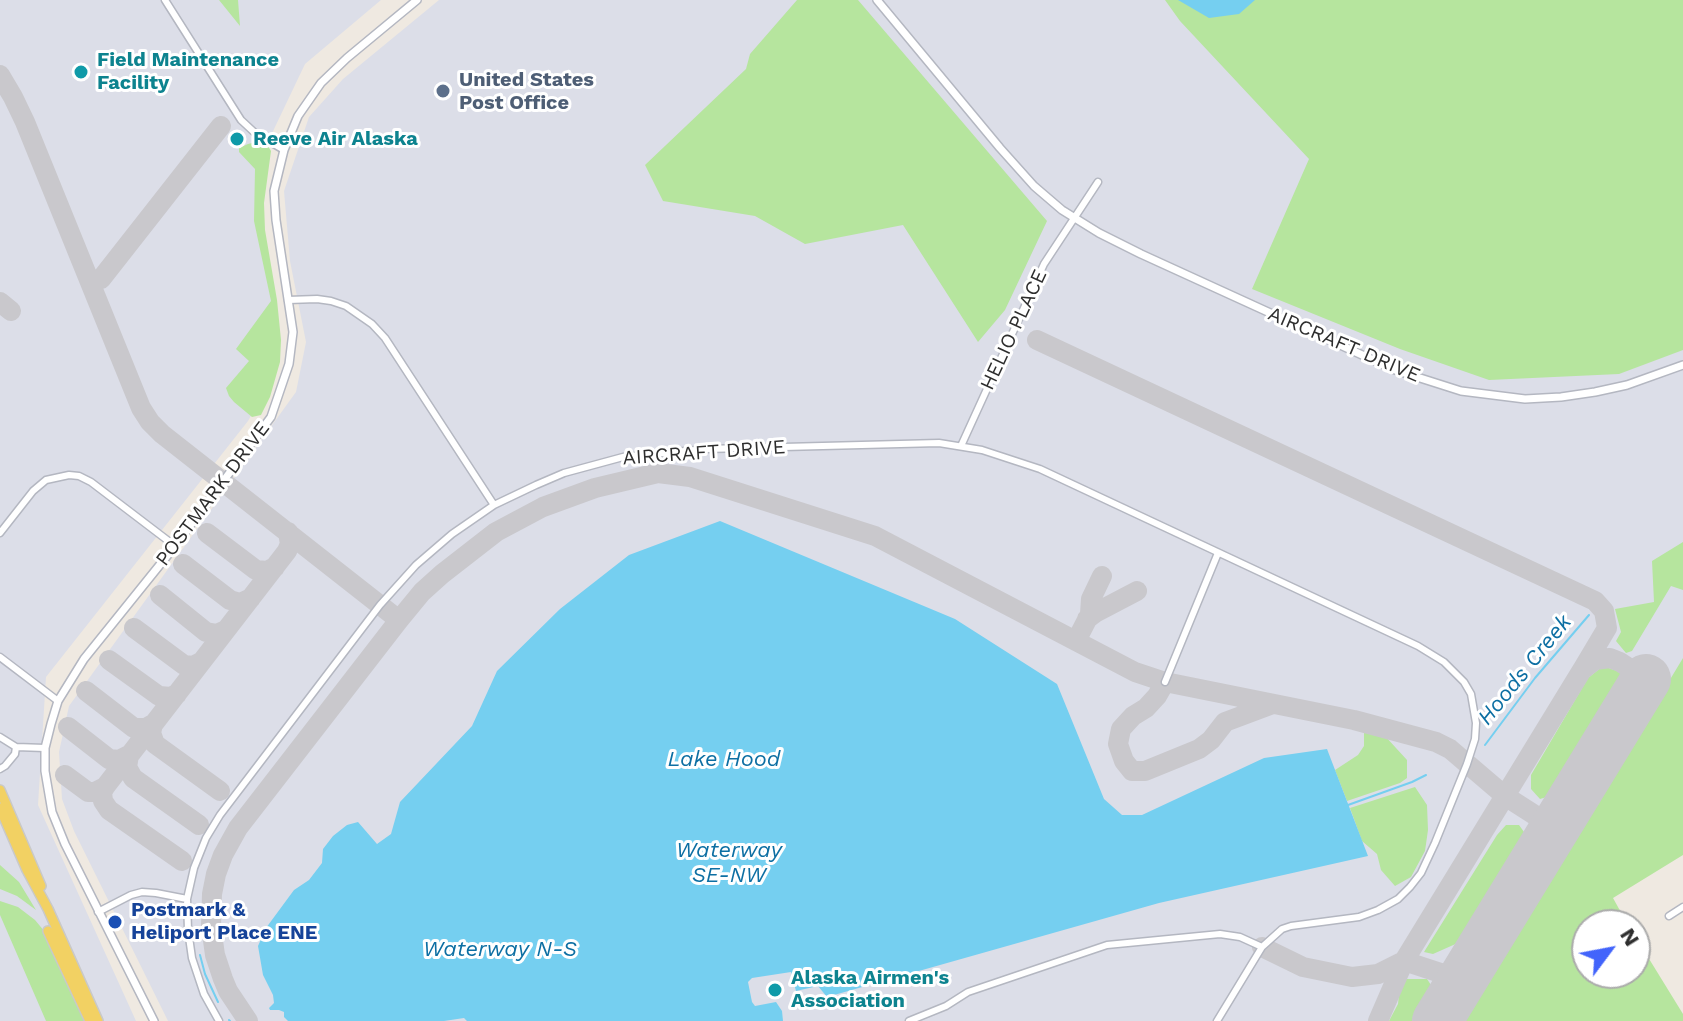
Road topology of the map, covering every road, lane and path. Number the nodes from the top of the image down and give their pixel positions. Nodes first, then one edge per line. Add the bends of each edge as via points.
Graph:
1 (165, 0) edge
2 (417, 0) edge
3 (877, 0) edge
4 (284, 150) junction
5 (1098, 182) dead end
6 (1074, 218) junction
7 (288, 300) junction
8 (1683, 365) edge
9 (961, 446) junction
10 (494, 505) junction
11 (0, 533) edge
12 (175, 546) junction
13 (1218, 553) junction
14 (0, 657) edge
15 (1165, 682) dead end
16 (58, 701) junction
17 (0, 737) edge
18 (16, 747) junction
19 (45, 748) junction
20 (0, 769) edge
21 (0, 790) edge
22 (0, 808) edge
23 (187, 899) junction
24 (1683, 907) edge
25 (48, 909) junction
26 (98, 912) junction
27 (1669, 916) dead end
28 (48, 931) dead end
29 (1262, 947) junction
30 (90, 1021) edge
31 (98, 1021) edge
32 (153, 1021) edge
33 (219, 1021) edge
34 (909, 1021) edge
35 (1217, 1021) edge

1 - 4 street via 241,120
2 - 4 street, POSTMARK DRIVE via 321,83 298,116
3 - 6 street, AIRCRAFT DRIVE via 1008,158
4 - 7 street, POSTMARK DRIVE via 274,191
5 - 6 street, HELIO PLACE
6 - 8 street, AIRCRAFT DRIVE via 1395,370 1461,391 1525,399 1561,397 1627,385
6 - 9 street, HELIO PLACE via 1031,290
7 - 10 street via 331,301 372,324
7 - 12 street, POSTMARK DRIVE via 293,332 289,364 271,417
9 - 10 street, AIRCRAFT DRIVE via 706,449 623,457 564,473
9 - 13 street, AIRCRAFT DRIVE via 1040,469
10 - 23 street, AIRCRAFT DRIVE via 416,565 380,605 220,815 194,868
11 - 12 street via 46,480 69,475 91,482
12 - 16 street, POSTMARK DRIVE via 84,659
13 - 15 street
13 - 29 street, AIRCRAFT DRIVE via 1444,662 1471,694 1476,723 1467,764 1421,873 1398,899 1359,917 1291,926
14 - 16 street
16 - 19 street, POSTMARK DRIVE
17 - 18 street
18 - 19 street
18 - 20 street
19 - 26 street, POSTMARK DRIVE via 52,812
21 - 25 main road
22 - 25 main road
23 - 26 street via 142,892
23 - 33 street, AIRCRAFT DRIVE via 192,958
24 - 27 street
25 - 31 main road
26 - 32 street, POSTMARK DRIVE
28 - 30 main road
29 - 34 street via 1220,934 1107,945 968,992
29 - 35 street

